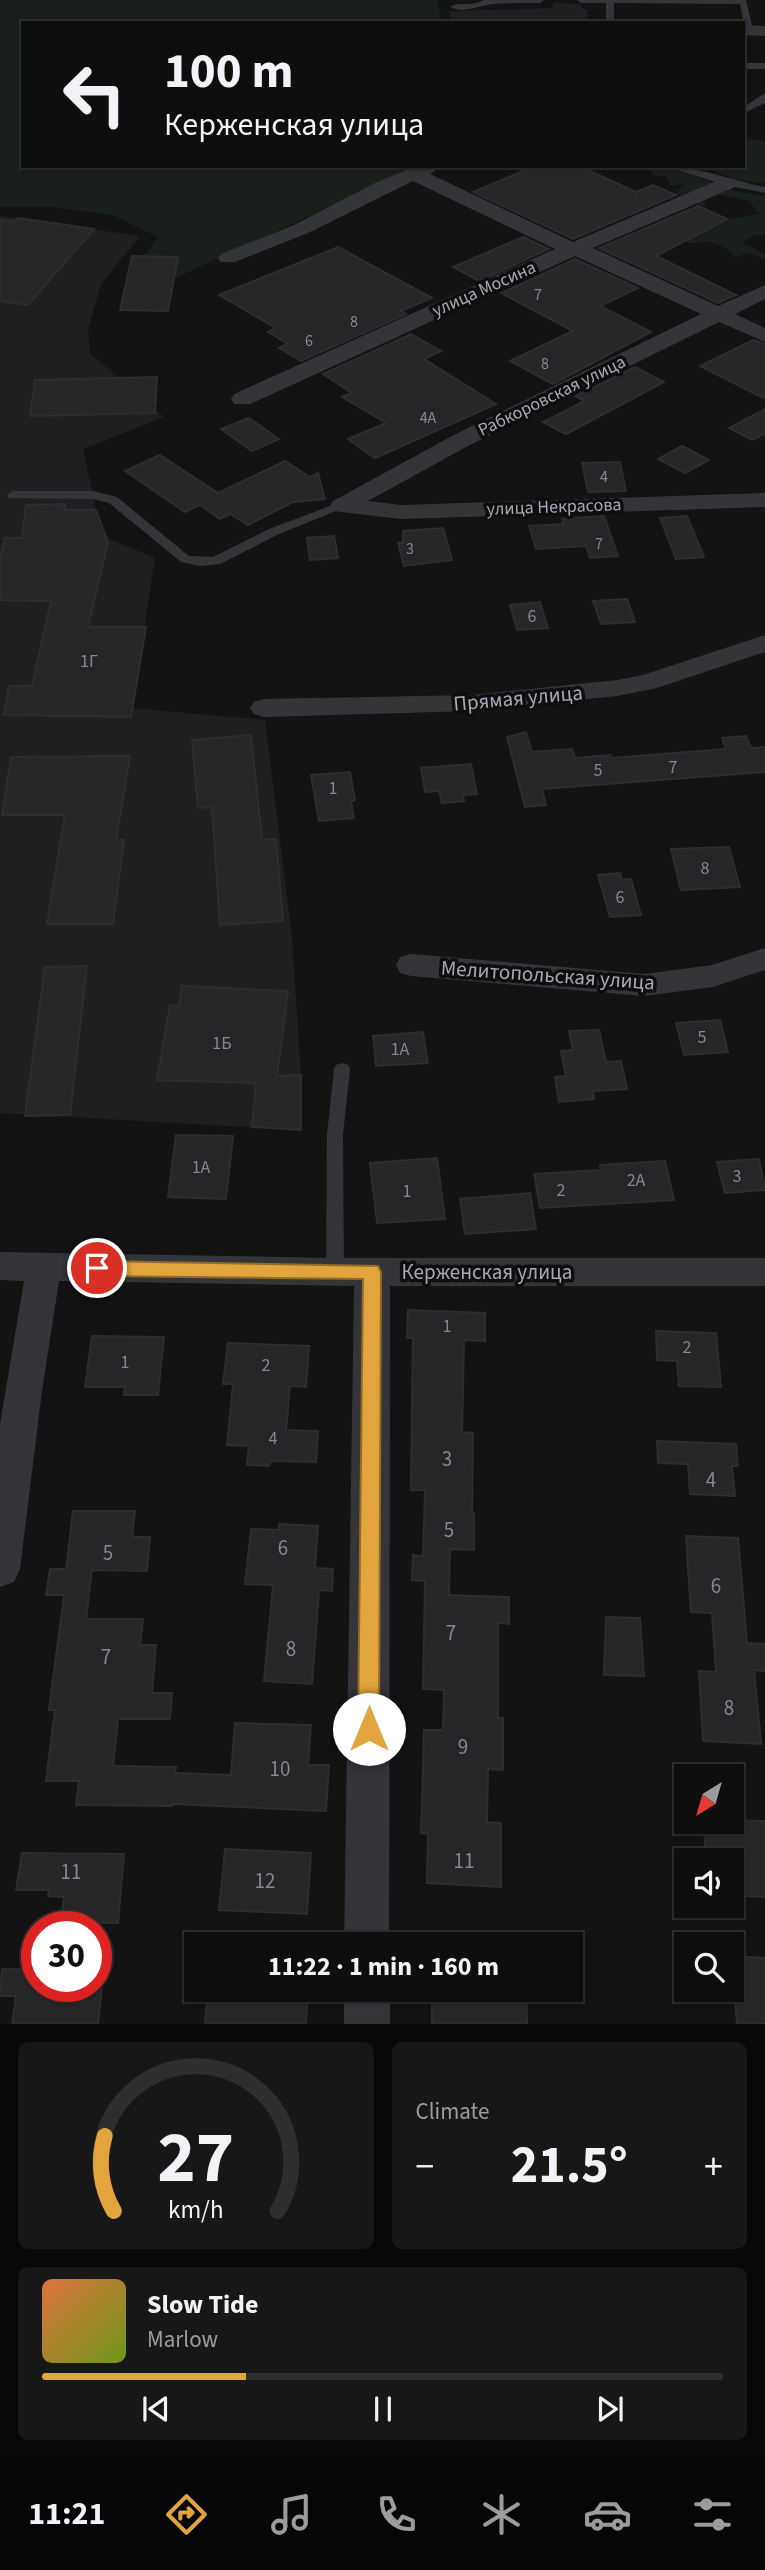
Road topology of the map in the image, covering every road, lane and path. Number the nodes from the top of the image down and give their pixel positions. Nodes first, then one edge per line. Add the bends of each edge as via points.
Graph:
1 (540, 0) edge
2 (581, 0) edge
3 (610, 0) edge
4 (487, 1) edge
5 (746, 1) edge
6 (454, 7) dead end
7 (610, 21) edge
8 (753, 30) edge
9 (745, 65) edge
10 (765, 66) edge
11 (765, 96) edge
12 (745, 110) edge
13 (677, 168) edge
14 (423, 170) edge
15 (728, 183) junction
16 (765, 190) edge
17 (575, 248) junction
18 (228, 258) dead end
19 (765, 291) edge
20 (720, 313) junction
21 (765, 336) edge
22 (242, 399) dead end
23 (13, 495) dead end
24 (765, 500) edge
25 (342, 506) junction
26 (765, 643) edge
27 (264, 708) dead end
28 (765, 959) edge
29 (411, 965) dead end
30 (342, 1069) dead end
31 (0, 1266) edge
32 (44, 1267) junction
33 (354, 1272) junction
34 (765, 1272) edge
35 (0, 1569) edge
36 (367, 1932) edge
37 (367, 2002) edge
38 (366, 2024) edge

1 - 4 lane
2 - 3 lane
3 - 5 lane
3 - 7 lane
4 - 6 lane via 480,6
5 - 8 lane
9 - 10 lane
11 - 12 lane
13 - 15 lane
14 - 17 street via 553,242
14 - 18 street via 301,229
15 - 16 lane
15 - 17 street, улица Мосина
17 - 20 street
17 - 22 street, улица Мосина
19 - 20 street, Рабкоровская улица
20 - 21 street
20 - 25 street, Рабкоровская улица via 460,441
23 - 25 lane via 93,495 113,500 185,559 200,562 216,561 273,532
24 - 25 street, улица Некрасова via 401,512
26 - 27 street, Прямая улица via 617,688 471,703
28 - 29 street, Мелитопольская улица via 713,976 644,985
30 - 33 lane via 335,1135
31 - 32 street, Керженская улица
32 - 33 street, Керженская улица
32 - 35 street
33 - 34 street, Керженская улица
33 - 36 street
37 - 38 street

